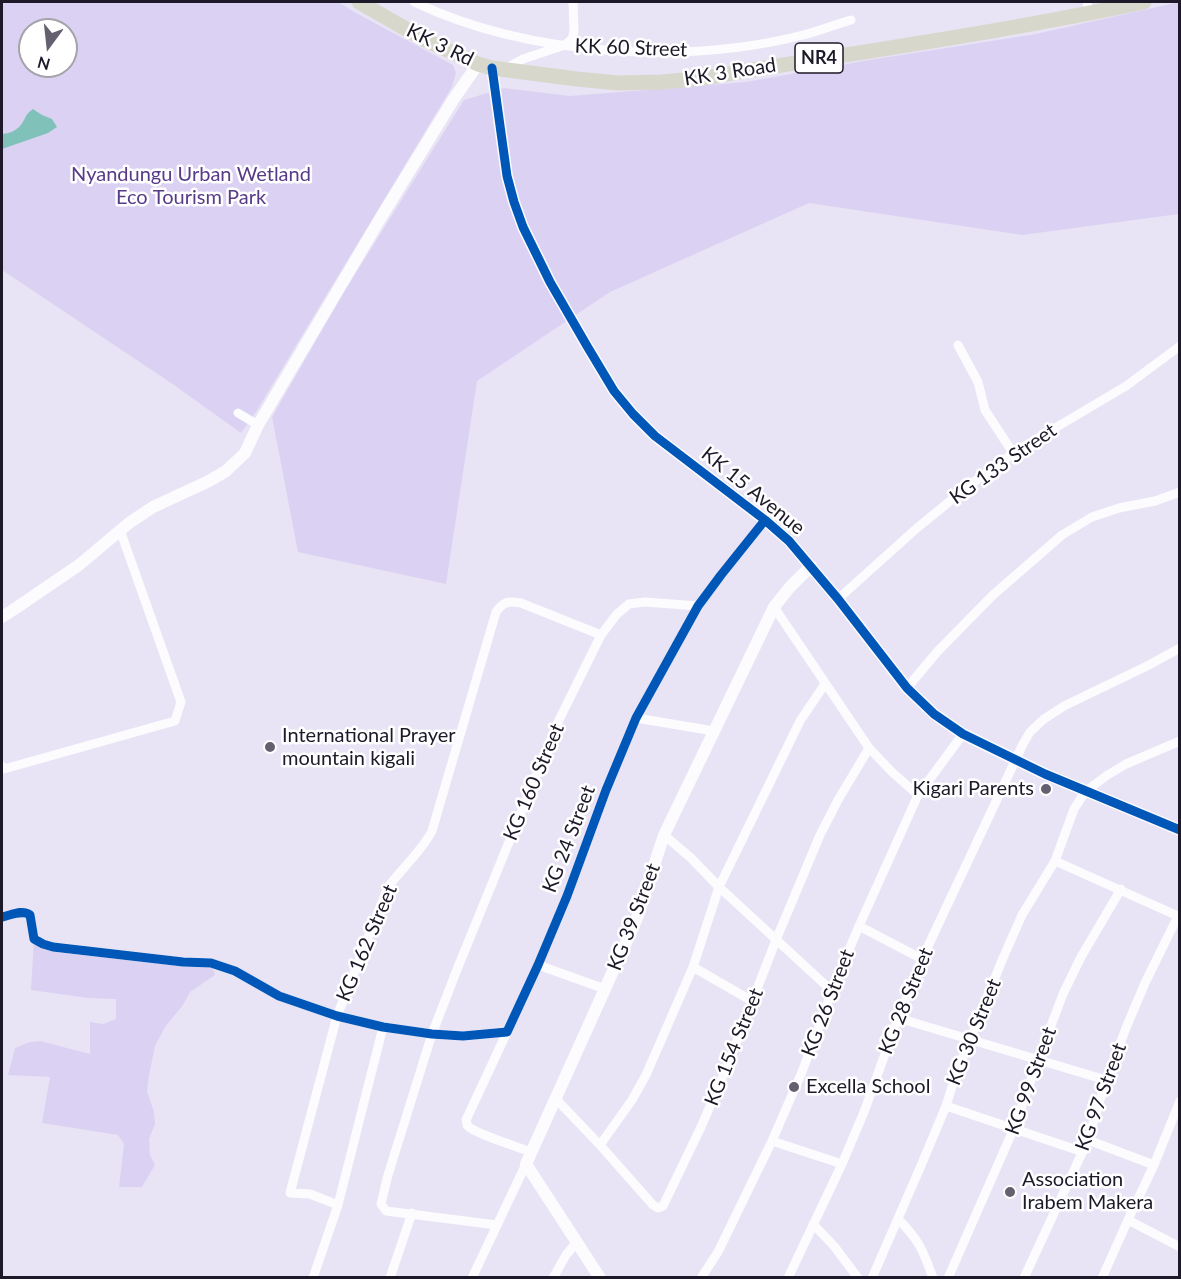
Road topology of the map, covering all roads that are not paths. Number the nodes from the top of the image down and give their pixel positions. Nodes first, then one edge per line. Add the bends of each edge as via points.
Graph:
1 (359, 2) edge
2 (414, 2) edge
3 (573, 2) edge
4 (1144, 2) edge
5 (1088, 8) edge
6 (851, 20) dead end
7 (565, 45) junction
8 (491, 68) junction
9 (957, 345) dead end
10 (1179, 346) edge
11 (238, 413) dead end
12 (258, 424) junction
13 (1012, 453) junction
14 (1179, 492) edge
15 (765, 520) junction
16 (120, 530) junction
17 (811, 566) junction
18 (838, 598) junction
19 (698, 606) junction
20 (774, 607) junction
21 (2, 617) edge
22 (601, 635) junction
23 (1179, 648) edge
24 (825, 684) junction
25 (906, 688) junction
26 (636, 718) junction
27 (714, 731) junction
28 (963, 734) junction
29 (1179, 741) edge
30 (869, 748) junction
31 (1016, 760) junction
32 (2, 766) edge
33 (1085, 792) junction
34 (918, 795) junction
35 (1179, 830) edge
36 (664, 835) junction
37 (1055, 861) junction
38 (719, 887) junction
39 (1121, 889) junction
40 (2, 916) edge
41 (1179, 916) edge
42 (859, 926) junction
43 (776, 940) junction
44 (922, 959) junction
45 (538, 965) junction
46 (693, 967) junction
47 (605, 989) junction
48 (832, 991) junction
49 (752, 1001) junction
50 (337, 1016) junction
51 (898, 1018) junction
52 (383, 1027) junction
53 (507, 1032) junction
54 (432, 1034) junction
55 (969, 1040) junction
56 (1038, 1060) junction
57 (1106, 1080) junction
58 (556, 1099) junction
59 (1179, 1101) edge
60 (946, 1106) junction
61 (1014, 1128) junction
62 (1088, 1140) junction
63 (772, 1141) junction
64 (600, 1145) junction
65 (1083, 1152) junction
66 (529, 1158) junction
67 (842, 1164) junction
68 (1155, 1165) junction
69 (338, 1205) junction
70 (412, 1213) junction
71 (898, 1220) junction
72 (1128, 1220) junction
73 (813, 1224) junction
74 (497, 1225) junction
75 (577, 1242) junction
76 (1179, 1247) edge
77 (313, 1278) edge
78 (390, 1278) edge
79 (472, 1278) edge
80 (553, 1278) edge
81 (600, 1278) edge
82 (701, 1278) edge
83 (788, 1278) edge
84 (858, 1278) edge
85 (872, 1278) edge
86 (933, 1278) edge
87 (948, 1278) edge
88 (1024, 1278) edge
89 (1102, 1278) edge

1 - 8 highway, KK 3 Rd / NR4 via 425,40
2 - 7 street, KK 60 Street via 472,24
3 - 7 street via 574,32
4 - 5 highway, KK 3 Road / NR4
5 - 8 highway, KK 3 Road / NR4 via 704,78 618,83
6 - 7 street, KK 60 Street via 807,34 714,49 640,52
7 - 8 street
8 - 12 street via 453,100
8 - 15 street, KK 15 Avenue via 514,202 550,282 586,346 614,391 655,436
9 - 13 street via 978,382 985,410
10 - 13 street, KG 133 Street via 1126,386
11 - 12 street
12 - 16 street via 245,453 226,471 153,507
13 - 18 street, KG 133 Street via 917,528
14 - 25 street via 1101,514 1062,535 993,595
15 - 17 street, KK 15 Avenue
15 - 19 street, KG 24 Street
16 - 21 street via 80,565
16 - 32 street via 181,702 175,721 4,769
17 - 18 street, KK 15 Avenue
17 - 20 street, KG 39 Street
18 - 25 street, KK 15 Avenue
19 - 22 street, KG 160 Street via 629,604
19 - 26 street, KG 24 Street
20 - 24 street
20 - 27 street, KG 39 Street
22 - 50 street, KG 162 Street via 521,603 511,601 496,612 432,831 388,887
22 - 54 street, KG 160 Street via 558,722
23 - 31 street, KG 28 Street via 1044,719 1030,732
24 - 30 street
24 - 38 street via 800,721
25 - 28 street, KK 15 Avenue
26 - 27 street
26 - 45 street, KG 24 Street
27 - 36 street, KG 39 Street
28 - 31 street, KK 15 Avenue
28 - 34 street, KG 26 Street
29 - 33 street via 1126,764
30 - 34 street
30 - 43 street, KG 154 Street via 820,835
31 - 33 street, KK 15 Avenue
31 - 44 street, KG 28 Street
33 - 35 street, KK 15 Avenue
33 - 37 street, KG 30 Street via 1074,809
34 - 42 street, KG 26 Street
36 - 38 street
36 - 47 street, KG 39 Street via 637,918
37 - 39 street
37 - 55 street, KG 30 Street via 1022,915
38 - 43 street
38 - 46 street
39 - 41 street
39 - 56 street, KG 99 Street via 1063,994
40 - 50 street via 28,913 33,939 43,944 211,963 236,971 279,996
41 - 57 street, KG 97 Street via 1145,983
42 - 44 street
42 - 48 street, KG 26 Street
43 - 48 street
43 - 49 street, KG 154 Street
44 - 51 street, KG 28 Street
45 - 47 street
45 - 53 street, KG 24 Street
46 - 49 street
46 - 64 street via 646,1075
47 - 58 street, KG 39 Street
48 - 63 street, KG 26 Street
49 - 64 street, KG 154 Street via 701,1127 663,1206 652,1205
50 - 52 street
50 - 69 street, KG 162 Street via 290,1193 310,1194
51 - 55 street
51 - 67 street, KG 28 Street
52 - 54 street
52 - 69 street
53 - 54 street
53 - 66 street, KG 24 Street via 466,1120 468,1127
54 - 70 street, KG 160 Street via 381,1204 386,1211
55 - 56 street
55 - 60 street, KG 30 Street
56 - 57 street
56 - 61 street, KG 99 Street
57 - 62 street, KG 97 Street
58 - 64 street, KG 154 Street
58 - 66 street, KG 39 Street
59 - 68 street
60 - 61 street
60 - 71 street, KG 30 Street
61 - 65 street
61 - 87 street, KG 99 Street
62 - 65 street, KG 97 Street
62 - 68 street
63 - 67 street
63 - 82 street, KG 26 Street via 718,1252
65 - 88 street, KG 97 Street
66 - 74 street, KG 39 Street
66 - 75 street
67 - 73 street, KG 28 Street
68 - 72 street
69 - 77 street
70 - 74 street
70 - 78 street
71 - 85 street, KG 30 Street
71 - 86 street via 924,1252
72 - 76 street
72 - 89 street
73 - 83 street, KG 28 Street
73 - 84 street
74 - 79 street, KG 39 Street
75 - 80 street
75 - 81 street

